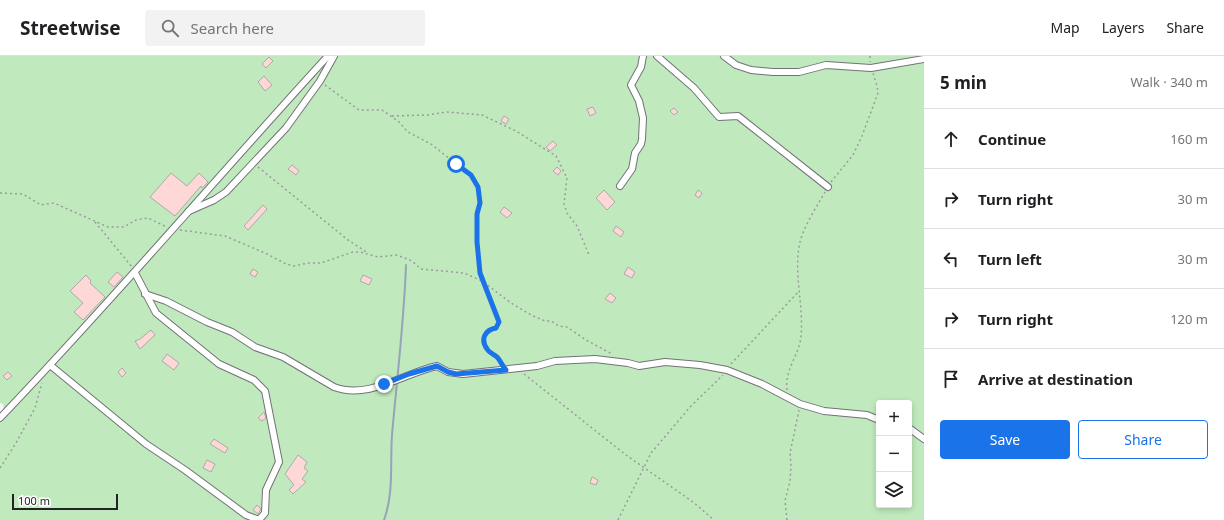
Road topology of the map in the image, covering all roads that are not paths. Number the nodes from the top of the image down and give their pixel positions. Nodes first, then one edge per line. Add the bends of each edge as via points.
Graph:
1 (328, 56) edge
2 (334, 56) edge
3 (643, 56) edge
4 (658, 56) edge
5 (724, 56) edge
6 (924, 59) edge
7 (620, 186) dead end
8 (828, 187) road end
9 (188, 212) junction
10 (135, 273) junction
11 (145, 294) junction
12 (48, 367) junction
13 (0, 418) edge
14 (876, 419) edge
15 (912, 430) edge
16 (924, 439) edge

1 - 9 street
2 - 9 street via 320,81 286,128 253,164 222,196
3 - 7 street via 641,67 631,85 639,101 643,118 641,144 635,153 632,169
4 - 8 street via 694,88 719,117 738,116
5 - 6 street via 736,65 751,70 773,72 799,72 826,65 870,68
9 - 10 street
10 - 11 street
10 - 12 street
11 - 12 street via 156,313 190,341 219,364 258,383 265,392 279,462 266,490 266,510 262,518 259,520 246,516 146,444
11 - 14 street via 232,332 255,347 283,357 338,388 358,391 370,389 437,366 456,374 506,370 567,360 596,359 639,366 674,362 727,370 800,404
12 - 13 street
15 - 16 street

